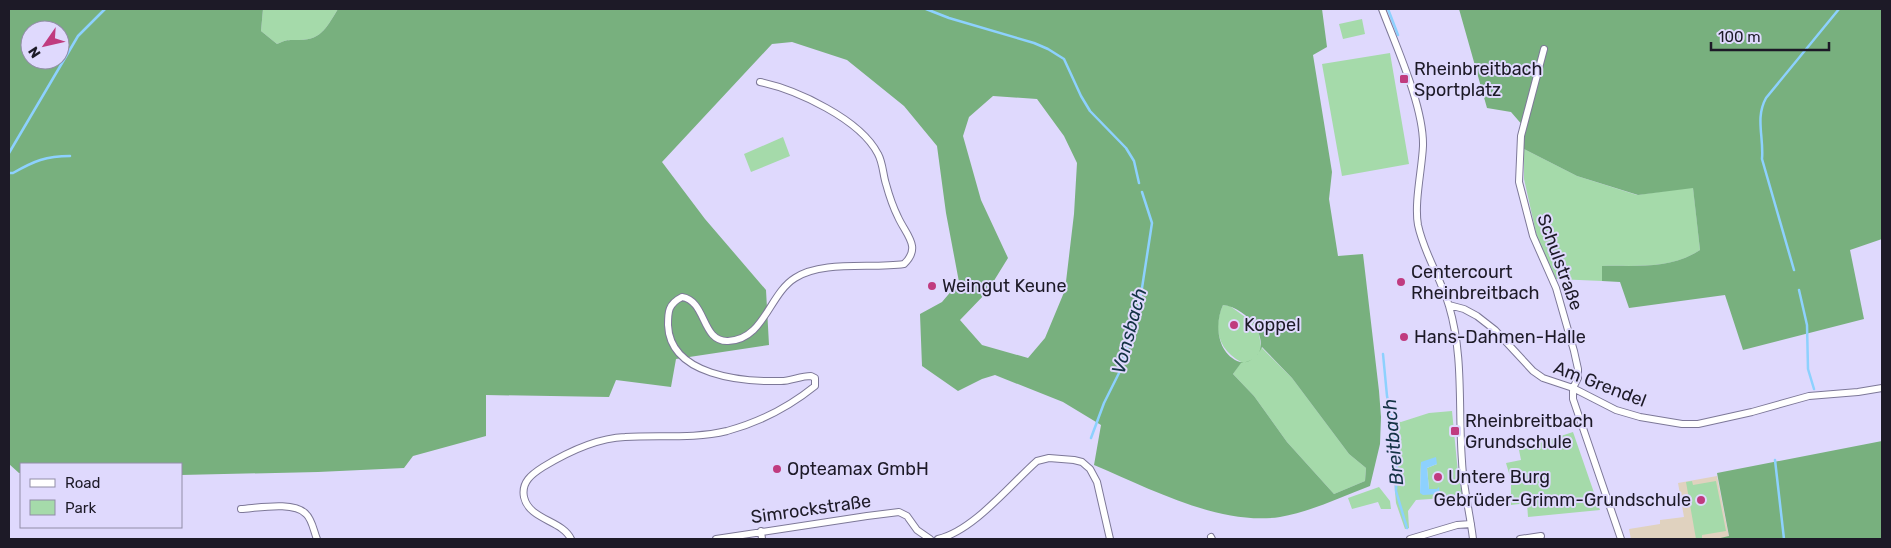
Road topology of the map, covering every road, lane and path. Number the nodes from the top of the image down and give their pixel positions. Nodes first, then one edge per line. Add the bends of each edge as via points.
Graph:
1 (1382, 9) edge
2 (1544, 49) dead end
3 (760, 82) dead end
4 (1449, 305) junction
5 (1573, 388) junction
6 (1882, 388) edge
7 (241, 510) dead end
8 (1471, 524) junction
9 (761, 532) junction
10 (1541, 536) dead end
11 (317, 539) edge
12 (571, 539) edge
13 (716, 539) edge
14 (762, 539) edge
15 (930, 539) edge
16 (938, 539) edge
17 (1110, 539) edge
18 (1410, 539) edge
19 (1473, 539) edge
20 (1520, 539) edge
21 (1621, 539) edge

1 - 4 street via 1421,118 1423,145 1418,223 1425,250
2 - 5 street, Schulstraße via 1521,136 1520,182 1533,236 1556,288 1574,351 1578,378
3 - 12 street via 792,90 827,108 871,142 880,156 898,217 914,247 912,254 904,264 887,267 846,266 808,271 782,288 755,329 744,337 729,341 719,340 711,334 689,298 682,297 672,303 668,310 669,332 678,354 691,364 725,376 767,381 811,376 815,378 815,386 778,412 743,426 700,435 623,437 566,453 531,474 525,484 524,496 529,506 569,534
4 - 5 street, Am Grendel via 1464,308 1477,316 1543,378
4 - 8 street via 1458,351 1462,463
5 - 6 street, Am Grendel via 1616,410 1682,424 1698,424 1809,396
5 - 21 street, Schulstraße
7 - 11 street via 297,508 307,514
8 - 18 street
8 - 19 street
9 - 13 street, Simrockstraße
9 - 14 street
9 - 15 street, Simrockstraße via 899,512
10 - 20 street
16 - 17 street via 970,523 1037,462 1049,458 1082,462 1090,469 1097,482

